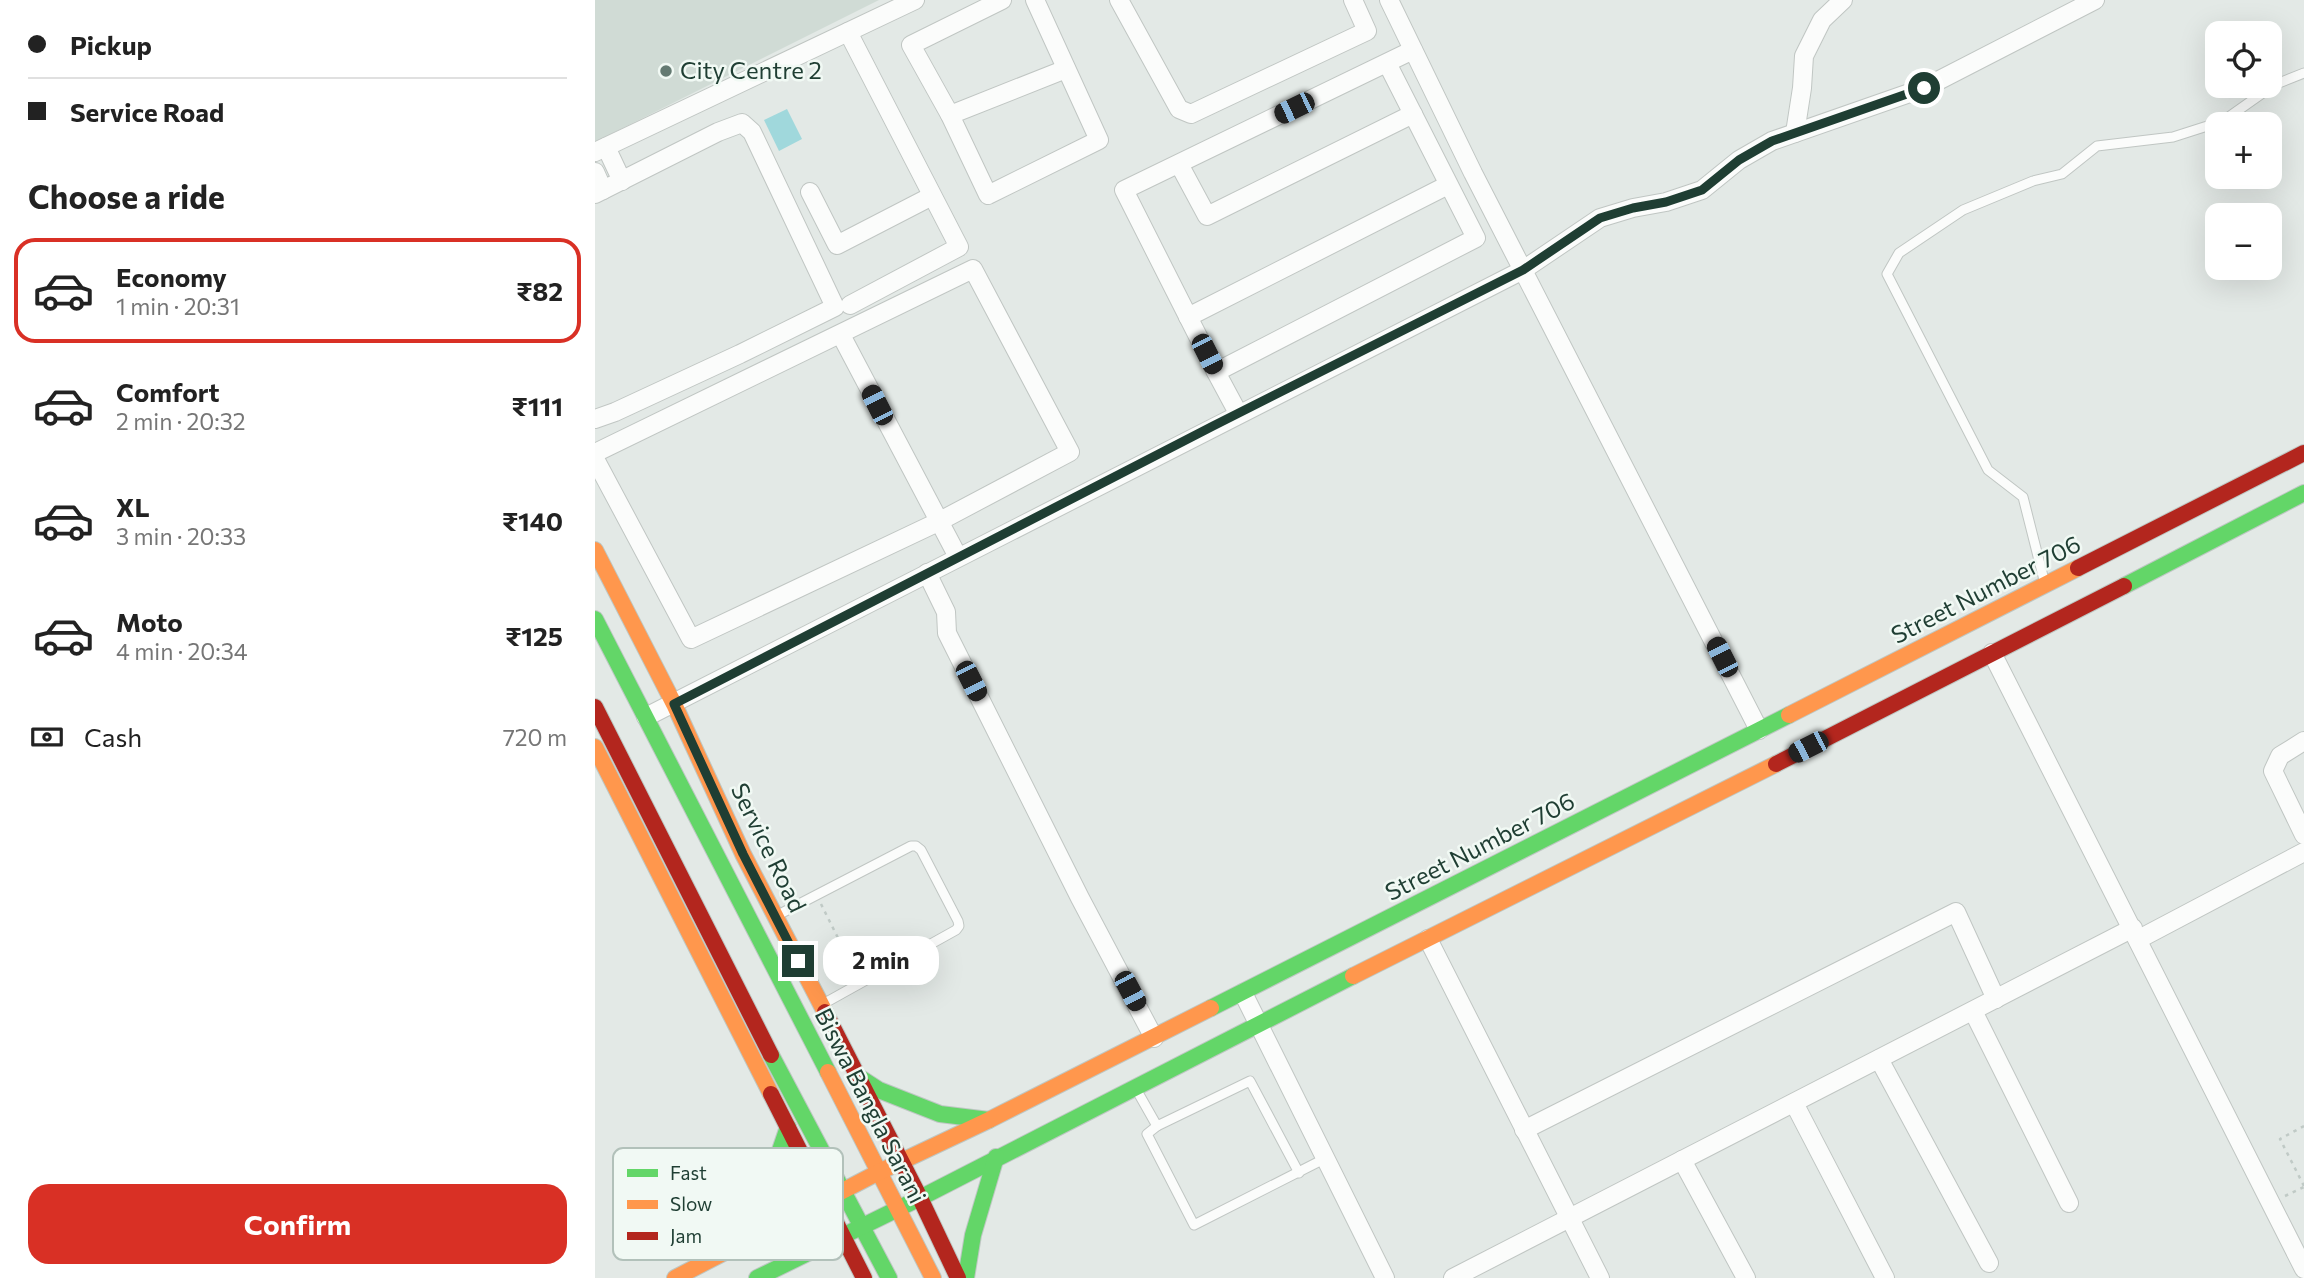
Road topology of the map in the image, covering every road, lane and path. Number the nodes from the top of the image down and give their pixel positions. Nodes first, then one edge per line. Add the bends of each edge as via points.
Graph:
1 (913, 0) edge
2 (1002, 0) edge
3 (1035, 0) edge
4 (1353, 0) edge
5 (1389, 0) edge
6 (1843, 0) edge
7 (2095, 0) edge
8 (1126, 2) edge
9 (848, 32) junction
10 (1413, 50) junction
11 (1387, 63) junction
12 (1066, 69) junction
13 (2304, 73) edge
14 (1413, 114) junction
15 (950, 115) junction
16 (1795, 133) junction
17 (600, 149) edge
18 (1179, 163) junction
19 (595, 172) edge
20 (621, 181) junction
21 (1448, 185) junction
22 (599, 192) edge
23 (810, 192) dead end
24 (932, 196) junction
25 (1523, 270) junction
26 (850, 305) dead end
27 (1188, 317) junction
28 (841, 335) junction
29 (1216, 372) junction
30 (1238, 413) junction
31 (595, 419) edge
32 (595, 453) edge
33 (2304, 453) edge
34 (595, 459) edge
35 (2304, 493) edge
36 (938, 522) junction
37 (595, 550) edge
38 (958, 557) junction
39 (927, 573) junction
40 (2046, 586) junction
41 (595, 619) edge
42 (1993, 653) junction
43 (674, 704) junction
44 (595, 707) edge
45 (646, 718) junction
46 (1759, 730) junction
47 (2304, 741) edge
48 (595, 747) edge
49 (2304, 835) edge
50 (2304, 852) edge
51 (817, 895) junction
52 (775, 916) junction
53 (2136, 934) junction
54 (1428, 939) junction
55 (861, 984) junction
56 (1243, 993) junction
57 (1996, 999) junction
58 (821, 1005) junction
59 (1973, 1010) junction
60 (1259, 1023) junction
61 (1154, 1038) junction
62 (1879, 1059) junction
63 (858, 1077) junction
64 (1135, 1087) junction
65 (1794, 1103) junction
66 (989, 1120) junction
67 (1157, 1126) junction
68 (2304, 1126) edge
69 (788, 1127) junction
70 (1524, 1130) junction
71 (781, 1148) edge
72 (798, 1148) edge
73 (822, 1148) edge
74 (996, 1157) junction
75 (1326, 1158) junction
76 (1682, 1160) junction
77 (901, 1162) junction
78 (879, 1172) junction
79 (1299, 1173) junction
80 (843, 1186) edge
81 (2304, 1187) edge
82 (845, 1190) junction
83 (920, 1198) junction
84 (2069, 1203) dead end
85 (2271, 1203) junction
86 (897, 1209) junction
87 (1568, 1219) junction
88 (863, 1226) junction
89 (843, 1235) joint
90 (709, 1260) edge
91 (797, 1260) edge
92 (1989, 1263) dead end
93 (2304, 1269) edge
94 (768, 1276) edge
95 (675, 1278) edge
96 (865, 1278) edge
97 (889, 1278) edge
98 (933, 1278) edge
99 (958, 1278) edge
100 (966, 1278) edge
101 (1385, 1278) edge
102 (1453, 1278) edge
103 (1600, 1278) edge
104 (1746, 1278) edge
105 (1885, 1278) edge

1 - 9 street
2 - 15 street via 911,45
3 - 12 street
4 - 8 street via 1367,31 1191,114 1179,109
5 - 10 street
6 - 16 street via 1822,20 1804,56
7 - 16 street via 1924,88
9 - 17 street
9 - 24 street
10 - 11 street
10 - 25 street
11 - 14 street
11 - 18 street
12 - 15 street
12 - 15 street via 1099,140 988,195
13 - 40 lane via 2274,85 2223,121 2172,137 2097,146 2061,174 1963,210 1899,253 1887,274 1988,470 2023,497
14 - 18 street via 1207,216
14 - 21 street
16 - 25 street via 1739,160 1702,190 1600,218
17 - 20 street
18 - 27 street via 1124,190
19 - 22 street
20 - 22 street
20 - 31 street via 742,123 752,132 835,307
21 - 27 street
21 - 29 street via 1476,238
23 - 24 street via 837,244
24 - 26 street via 959,247
25 - 30 street
25 - 46 street
27 - 29 street
28 - 32 street
28 - 36 street
28 - 36 street via 973,269 1070,452
29 - 30 street
30 - 38 street
33 - 40 street, Street Number 706
34 - 36 street via 691,639
35 - 42 street
36 - 38 street
37 - 43 street, Service Road
38 - 39 street
39 - 43 street
39 - 61 street via 946,612 947,633
40 - 46 street, Street Number 706
41 - 45 street, Biswa Bangla Sarani
42 - 53 street
42 - 54 street
43 - 45 street
43 - 52 street, Service Road
44 - 73 street
45 - 78 street, Biswa Bangla Sarani
46 - 56 street, Street Number 706
47 - 49 street via 2280,756 2273,771
48 - 69 street
50 - 53 street
51 - 52 lane
51 - 55 path
51 - 55 lane via 916,846 958,921 956,930
52 - 58 street, Service Road
53 - 57 street
53 - 85 street
54 - 60 street
54 - 70 street
55 - 58 lane
56 - 60 street
56 - 61 street, Street Number 706
57 - 59 street
57 - 70 street via 1956,912
58 - 63 street, Service Road
59 - 62 street
59 - 84 street
60 - 64 street
60 - 75 street
61 - 66 street, Street Number 706
62 - 65 street
62 - 92 street
63 - 66 street via 940,1114
63 - 77 street, Service Road
64 - 67 lane
64 - 74 street
65 - 76 street
65 - 105 street
66 - 77 street, Street Number 706
67 - 79 lane via 1250,1081
67 - 79 lane via 1147,1133 1194,1225
68 - 81 path via 2280,1139
69 - 71 street
69 - 72 street
70 - 87 street
74 - 83 street
74 - 100 street via 973,1235
75 - 79 lane
75 - 101 street
76 - 87 street
76 - 104 street
77 - 78 street, Street Number 706
77 - 83 street, Service Road
78 - 82 street, Street Number 706
78 - 86 street, Biswa Bangla Sarani
80 - 82 street
81 - 85 path
82 - 88 street
83 - 86 street
83 - 99 street, Service Road
85 - 93 street
86 - 88 street
86 - 98 street, Biswa Bangla Sarani
87 - 102 street
87 - 103 street
88 - 89 street
88 - 97 street
89 - 96 street
90 - 95 street, Street Number 706
91 - 94 street

